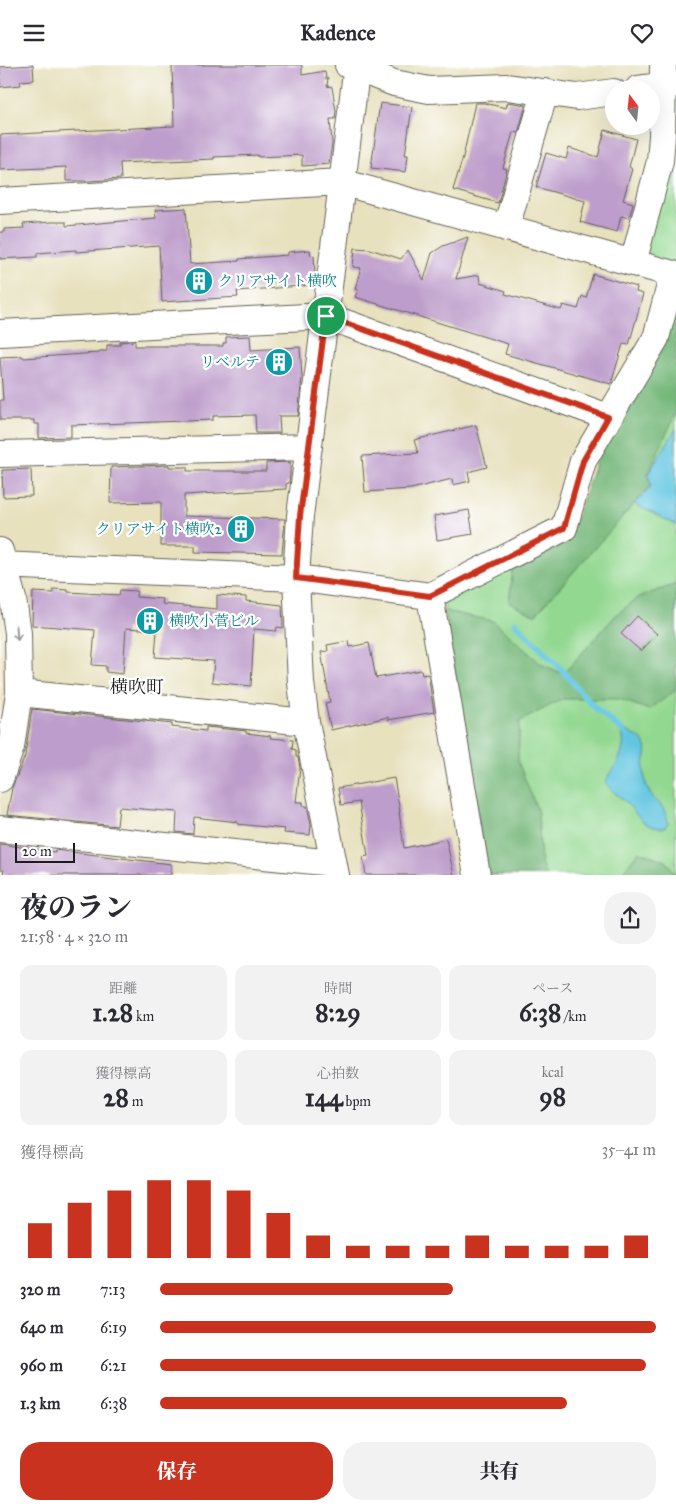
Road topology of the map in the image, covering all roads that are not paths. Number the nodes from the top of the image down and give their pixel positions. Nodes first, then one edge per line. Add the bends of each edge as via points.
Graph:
1 (354, 66) edge
2 (660, 81) edge
3 (544, 92) junction
4 (605, 93) edge
5 (341, 182) junction
6 (0, 201) edge
7 (506, 228) junction
8 (632, 263) junction
9 (326, 316) junction
10 (0, 333) edge
11 (608, 417) junction
12 (309, 447) junction
13 (0, 454) edge
14 (1, 560) edge
15 (296, 578) junction
16 (430, 596) junction
17 (19, 693) junction
18 (306, 722) junction
19 (0, 779) edge
20 (0, 829) edge
21 (335, 869) edge
22 (477, 875) edge

1 - 3 street via 394,83 429,90 507,87
1 - 5 street
2 - 8 street via 660,161
3 - 4 street via 577,97
3 - 7 street
5 - 6 street
5 - 7 street
5 - 9 street
7 - 8 street
8 - 11 street via 673,274 656,338
9 - 10 street
9 - 11 street
9 - 12 street
11 - 16 street via 583,461 564,528
12 - 13 street
12 - 15 street
14 - 15 street
14 -> 17 street via 13,599 18,633
15 - 16 street
15 - 18 street
16 - 22 street
17 - 18 street
17 - 19 street via 10,747
18 - 21 street
20 - 21 street

